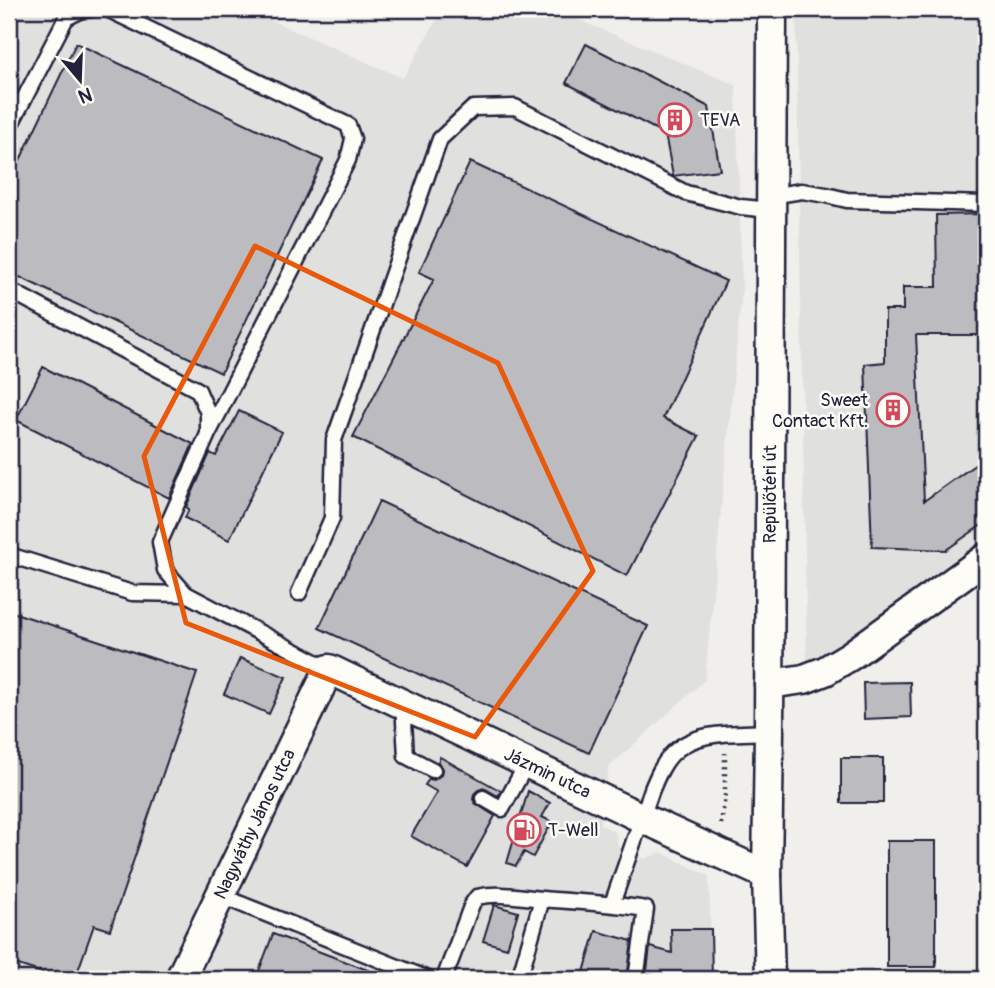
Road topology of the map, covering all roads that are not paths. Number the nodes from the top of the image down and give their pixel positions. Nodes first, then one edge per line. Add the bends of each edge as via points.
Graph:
1 (91, 9) edge
2 (107, 9) edge
3 (772, 9) edge
4 (9, 128) edge
5 (770, 203) junction
6 (986, 204) edge
7 (9, 290) edge
8 (208, 434) junction
9 (9, 555) edge
10 (986, 558) edge
11 (299, 593) dead end
12 (186, 594) junction
13 (329, 668) junction
14 (769, 684) junction
15 (403, 704) junction
16 (769, 733) junction
17 (527, 763) junction
18 (433, 771) dead end
19 (483, 798) dead end
20 (642, 818) junction
21 (767, 875) junction
22 (221, 896) junction
23 (542, 899) junction
24 (612, 904) junction
25 (180, 979) edge
26 (428, 979) edge
27 (444, 979) edge
28 (519, 979) edge
29 (636, 979) edge
30 (770, 979) edge

1 - 4 lane via 66,18
2 - 8 lane via 348,125 353,139 348,160
3 - 5 street, Repülőtéri út
5 - 6 lane via 802,191 847,200
5 - 11 lane via 741,207 686,193 515,107 473,108 440,139 334,440 332,518
5 - 14 street, Repülőtéri út
7 - 8 lane via 198,390 208,413
8 - 12 lane via 160,542 165,570
9 - 12 lane via 132,593
10 - 14 street via 825,671
12 - 13 lane
13 - 15 street, Jázmin utca
13 - 22 street, Nagyváthy János utca
14 - 16 street, Repülőtéri út
15 - 17 street, Jázmin utca
15 - 18 lane via 406,756
16 - 20 lane via 701,737 683,745 656,780
16 - 21 street, Repülőtéri út
17 - 19 lane via 502,809
17 - 20 street, Jázmin utca
20 - 21 street, Jázmin utca
20 - 24 lane
21 - 30 street, Repülőtéri út
22 - 25 street, Nagyváthy János utca
22 - 26 lane
23 - 24 lane
23 - 27 lane via 477,897
23 - 28 lane
24 - 29 lane via 646,909

